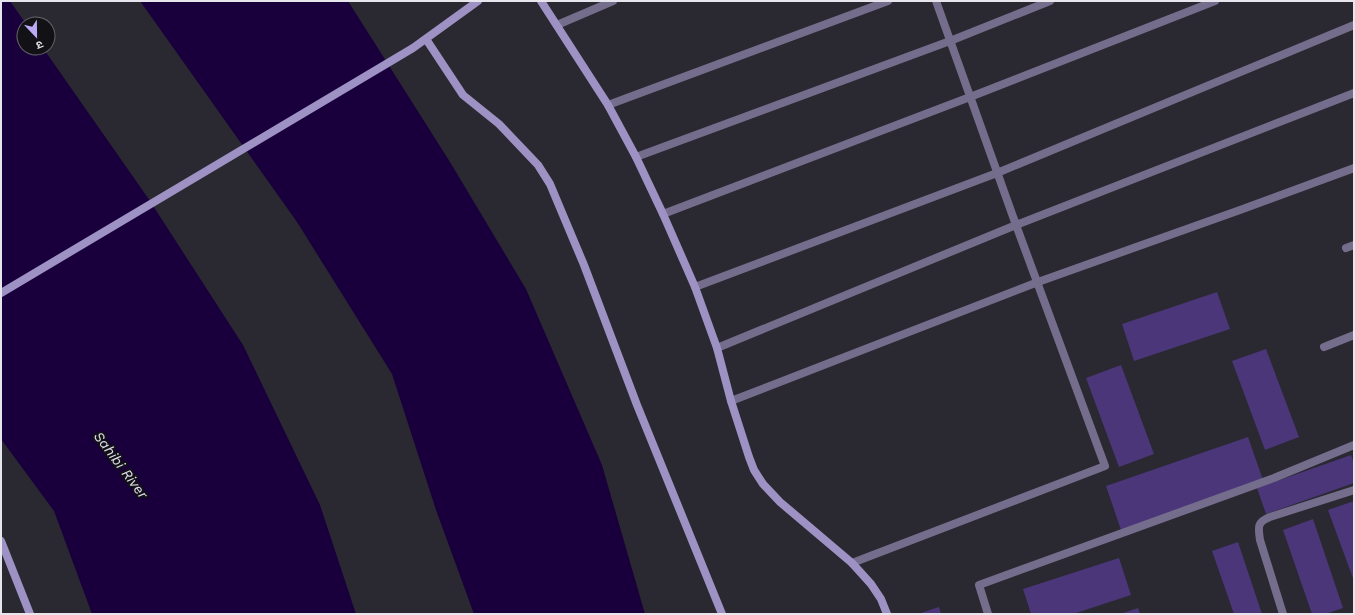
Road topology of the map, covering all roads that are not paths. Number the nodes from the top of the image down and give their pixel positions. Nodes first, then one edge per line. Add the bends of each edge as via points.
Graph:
1 (478, 1) edge
2 (541, 1) edge
3 (613, 1) edge
4 (888, 1) edge
5 (936, 1) edge
6 (1050, 1) edge
7 (1214, 1) edge
8 (1354, 25) edge
9 (557, 26) junction
10 (426, 39) junction
11 (950, 41) junction
12 (1354, 93) edge
13 (970, 97) junction
14 (608, 105) junction
15 (636, 157) junction
16 (1354, 168) edge
17 (997, 173) junction
18 (664, 214) junction
19 (1016, 225) junction
20 (1038, 282) junction
21 (695, 287) junction
22 (1, 293) edge
23 (1354, 335) edge
24 (1324, 347) dead end
25 (716, 348) junction
26 (731, 401) junction
27 (1354, 445) edge
28 (1354, 490) edge
29 (1, 541) edge
30 (852, 562) junction
31 (30, 614) edge
32 (722, 614) edge
33 (887, 614) edge
34 (988, 614) edge
35 (1283, 614) edge

1 - 10 street
2 - 9 street
3 - 9 street
4 - 14 street
5 - 11 street
6 - 11 street
7 - 13 street
8 - 17 street
9 - 14 street
10 - 22 street
10 - 32 street via 463,95 499,124 538,165 550,184
11 - 13 street
11 - 15 street
12 - 19 street
13 - 17 street
13 - 18 street
14 - 15 street
15 - 18 street
16 - 20 street
17 - 19 street
17 - 21 street
18 - 21 street
19 - 20 street
19 - 25 street
20 - 26 street
20 - 30 street via 1105,466
21 - 25 street
23 - 24 street
25 - 26 street
26 - 30 street via 754,470 763,484 780,502
27 - 34 street via 1274,478 979,584
28 - 35 street via 1270,517 1263,520 1258,527
29 - 31 street
30 - 33 street via 871,584

